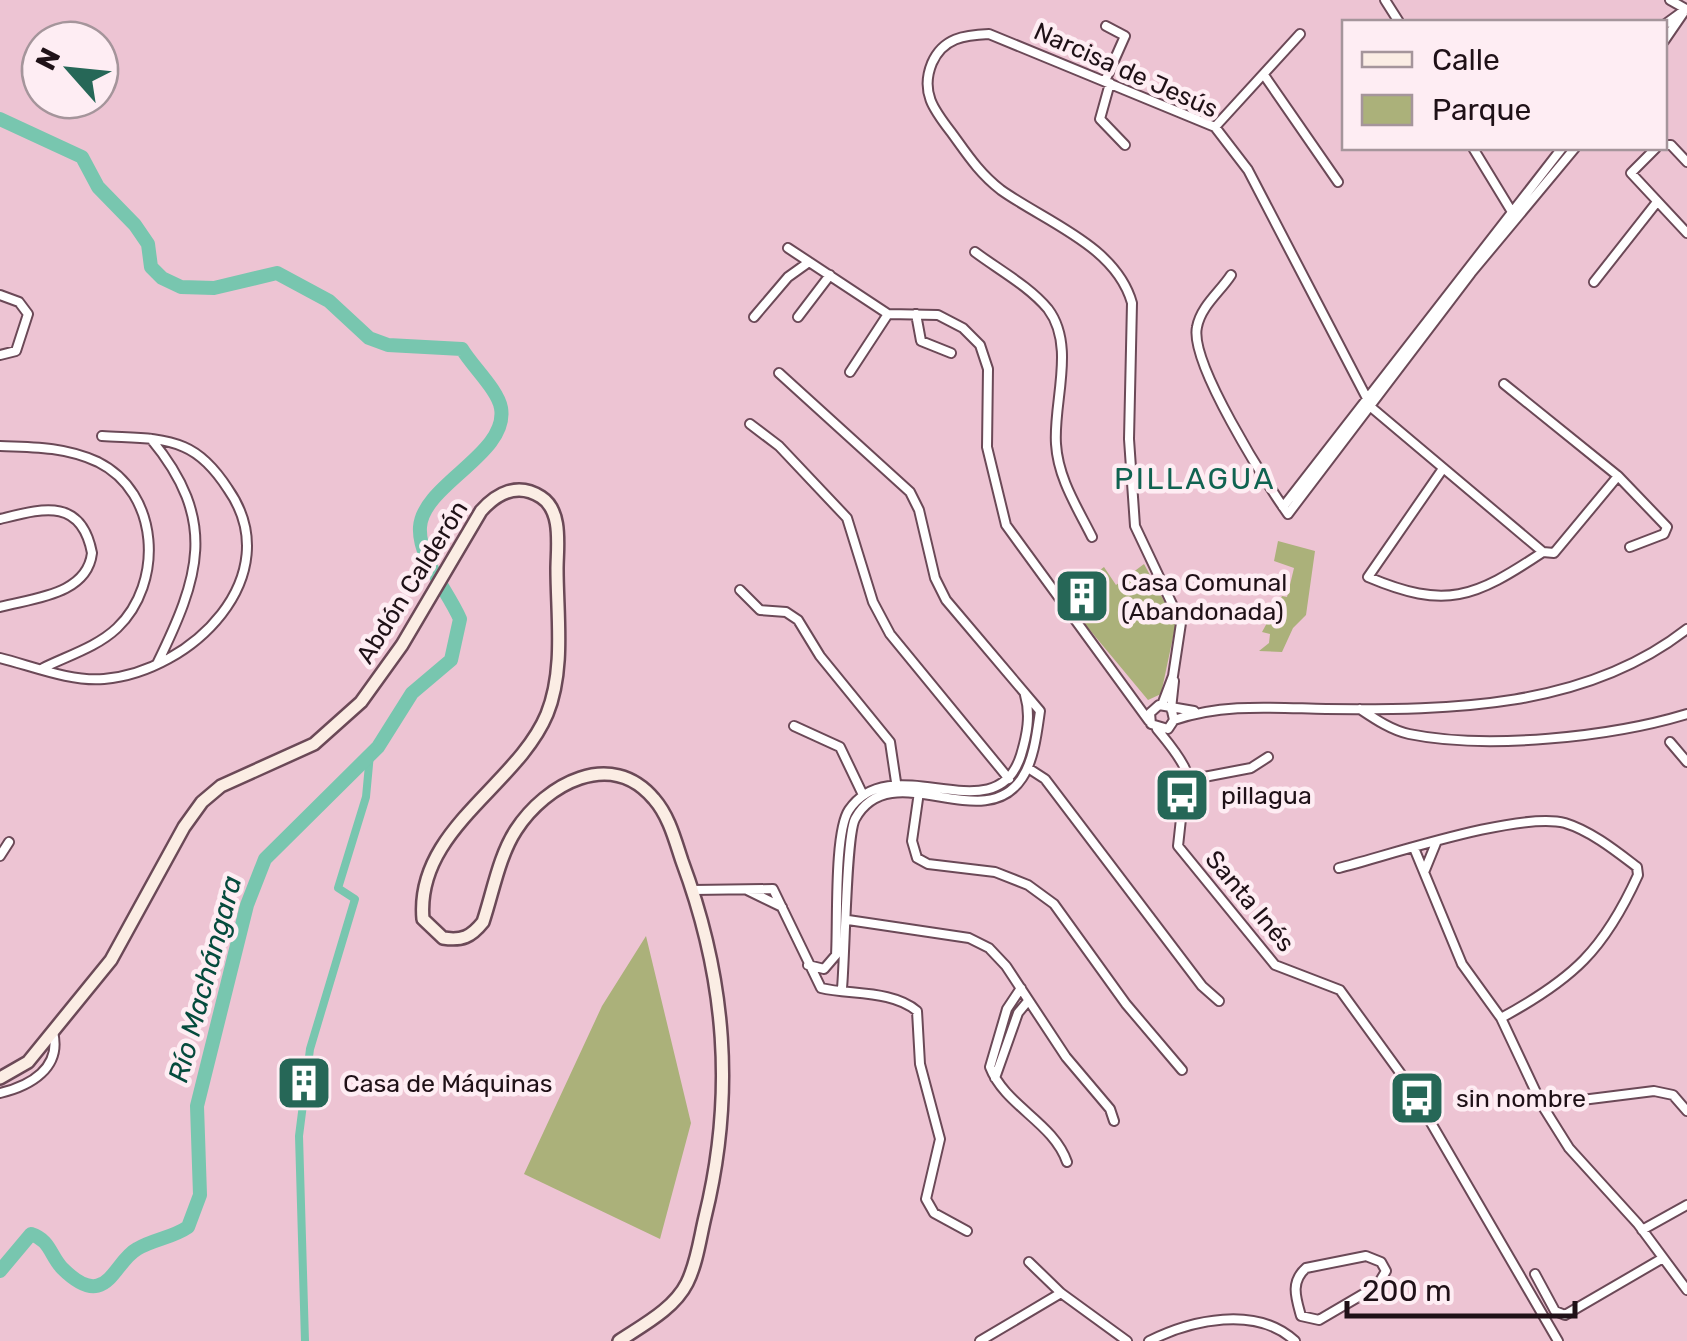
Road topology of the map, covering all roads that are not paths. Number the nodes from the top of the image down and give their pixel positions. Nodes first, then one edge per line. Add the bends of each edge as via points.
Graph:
1 (1670, 0) edge
2 (1686, 9) edge
3 (1106, 26) dead end
4 (1300, 34) dead end
5 (1667, 37) edge
6 (1264, 75) junction
7 (1108, 82) junction
8 (1215, 127) junction
9 (1124, 144) dead end
10 (1667, 146) edge
11 (1474, 150) edge
12 (1561, 150) edge
13 (1573, 150) edge
14 (1654, 150) edge
15 (1687, 162) edge
16 (1338, 182) dead end
17 (1657, 202) junction
18 (1513, 214) junction
19 (1687, 233) edge
20 (788, 248) dead end
21 (975, 252) dead end
22 (809, 262) junction
23 (830, 275) junction
24 (1231, 276) dead end
25 (1594, 282) dead end
26 (0, 295) edge
27 (888, 314) junction
28 (916, 314) junction
29 (798, 317) dead end
30 (754, 318) dead end
31 (951, 352) dead end
32 (0, 355) edge
33 (850, 372) dead end
34 (779, 373) dead end
35 (1504, 384) dead end
36 (1370, 403) junction
37 (750, 424) dead end
38 (102, 436) dead end
39 (151, 439) junction
40 (0, 446) edge
41 (1442, 470) junction
42 (1618, 476) junction
43 (0, 520) edge
44 (1092, 537) dead end
45 (1630, 546) dead end
46 (1543, 552) junction
47 (740, 590) dead end
48 (0, 607) edge
49 (1687, 629) edge
50 (0, 658) edge
51 (156, 664) junction
52 (43, 668) junction
53 (1024, 695) junction
54 (1135, 698) junction
55 (1360, 709) junction
56 (1168, 713) junction
57 (1687, 714) edge
58 (1150, 721) junction
59 (794, 726) dead end
60 (1157, 729) junction
61 (1670, 742) dead end
62 (1172, 747) junction
63 (1268, 757) dead end
64 (1687, 762) edge
65 (1028, 768) junction
66 (1009, 779) junction
67 (1187, 779) junction
68 (896, 782) junction
69 (919, 790) junction
70 (863, 796) junction
71 (10, 842) dead end
72 (1436, 843) junction
73 (1414, 848) junction
74 (0, 856) edge
75 (1339, 868) dead end
76 (1425, 874) junction
77 (693, 890) junction
78 (844, 920) junction
79 (806, 964) junction
80 (842, 988) junction
81 (1021, 988) junction
82 (1028, 1001) junction
83 (1219, 1001) dead end
84 (1501, 1018) junction
85 (53, 1032) junction
86 (1182, 1070) dead end
87 (0, 1078) edge
88 (994, 1078) junction
89 (0, 1093) edge
90 (1542, 1105) junction
91 (1687, 1111) edge
92 (1114, 1122) dead end
93 (1067, 1162) dead end
94 (1687, 1206) edge
95 (967, 1230) dead end
96 (1642, 1230) junction
97 (1663, 1258) junction
98 (1029, 1262) dead end
99 (1535, 1274) dead end
100 (1687, 1290) edge
101 (1061, 1292) junction
102 (1301, 1316) junction
103 (1172, 1330) junction
104 (1287, 1334) junction
105 (619, 1341) edge
106 (980, 1341) edge
107 (1126, 1341) edge
108 (1150, 1341) edge
109 (1162, 1341) edge
110 (1295, 1341) edge
111 (1558, 1341) edge

1 - 2 street
2 - 5 street
3 - 7 street via 1125,36
4 - 6 street
6 - 8 street
6 - 16 street
7 - 8 street, Narcisa de Jesús
7 - 9 street via 1100,119
7 - 56 street, Narcisa de Jesús via 989,34 969,34 937,52 926,90 934,113 971,164 1090,246 1126,283 1132,303 1130,488 1136,526 1181,623
8 - 36 street, Narcisa de Jesús via 1248,170
10 - 15 street
11 - 18 street
12 - 18 street
13 - 18 street
14 - 17 street via 1632,173
17 - 19 street
17 - 25 street
18 - 36 street
20 - 22 street
21 - 44 street via 1035,296 1058,329 1056,445 1062,477
22 - 23 street
22 - 30 street
23 - 27 street
23 - 29 street
24 - 36 street via 1203,310 1195,342 1206,375 1286,510
26 - 32 street via 28,314 16,351
27 - 28 street
27 - 33 street
28 - 31 street via 922,341
28 - 54 street via 950,320 980,345 988,369 987,447 1006,525
34 - 53 street via 910,492 946,600
35 - 42 street
36 - 41 street
37 - 66 street via 851,524 868,588 890,634
38 - 39 street
39 - 51 street via 177,478 197,536 187,603
39 - 51 street via 184,447 217,474 235,499 246,548 225,613 200,639
40 - 52 street via 58,448 95,461 126,486 146,522 151,556 134,606 102,640
41 - 46 street
41 - 46 street via 1368,577 1409,594 1460,597
42 - 45 street via 1666,527 1664,534
42 - 46 street via 1560,550
43 - 48 street via 58,510 79,523 92,553 85,573 66,589
47 - 68 street via 760,610 798,620 890,742
49 - 55 street via 1568,692 1450,707
50 - 52 street
51 - 52 street via 102,680
53 - 65 street via 1040,711
53 - 66 street via 1024,744
54 - 56 street
54 - 58 street
55 - 56 street
55 - 57 street via 1408,734 1472,738 1582,737
56 - 58 street via 1150,713
56 - 60 street
56 - 62 street
58 - 60 street
59 - 70 street via 840,747
60 - 62 street
61 - 64 street
62 - 67 street
63 - 67 street via 1251,768
65 - 69 street via 1018,784 994,799
65 - 83 street via 1044,779
66 - 69 street via 980,792
67 - 111 street, Santa Inés via 1178,846 1275,965 1340,990 1409,1085
68 - 69 street
68 - 70 street
69 - 78 street via 878,797 855,819
69 - 86 street via 912,841 918,858 1012,878 1054,904
70 - 78 street via 842,826
71 - 74 street
72 - 73 street
72 - 76 street
72 - 84 street via 1528,819 1566,823 1637,867 1613,925 1582,966
73 - 75 street
73 - 76 street
76 - 84 street via 1462,964
77 - 79 street via 773,889
77 - 85 street, Abdón Calderón via 653,797 622,779 591,773 556,790 516,830 474,933 454,940 428,928 422,904 434,862 539,731 555,691 552,509 530,492 504,492 481,511 381,676 335,727 202,802 111,960
77 - 105 street, Abdón Calderón via 720,1022 723,1122 688,1281 661,1313
78 - 79 street via 833,962 822,969
78 - 80 street
78 - 81 street via 978,940
79 - 80 street via 821,988
80 - 95 street via 912,1006 921,1018 920,1064 940,1139 926,1199 934,1213
81 - 82 street
81 - 88 street via 990,1067
82 - 88 street
82 - 92 street
84 - 90 street
85 - 87 street, Abdón Calderón via 18,1070
85 - 89 street via 56,1050 48,1067 19,1089
88 - 93 street via 1061,1145
90 - 91 street via 1654,1091 1674,1095
90 - 96 street via 1569,1148
94 - 96 street
96 - 97 street
97 - 99 street via 1564,1315 1555,1312
97 - 100 street
98 - 101 street
101 - 106 street
101 - 107 street
102 - 102 street via 1294,1290 1306,1268 1366,1256 1381,1262 1386,1271 1377,1286 1319,1320
102 - 104 street
103 - 104 street via 1228,1320
103 - 108 street
103 - 109 street
104 - 110 street

